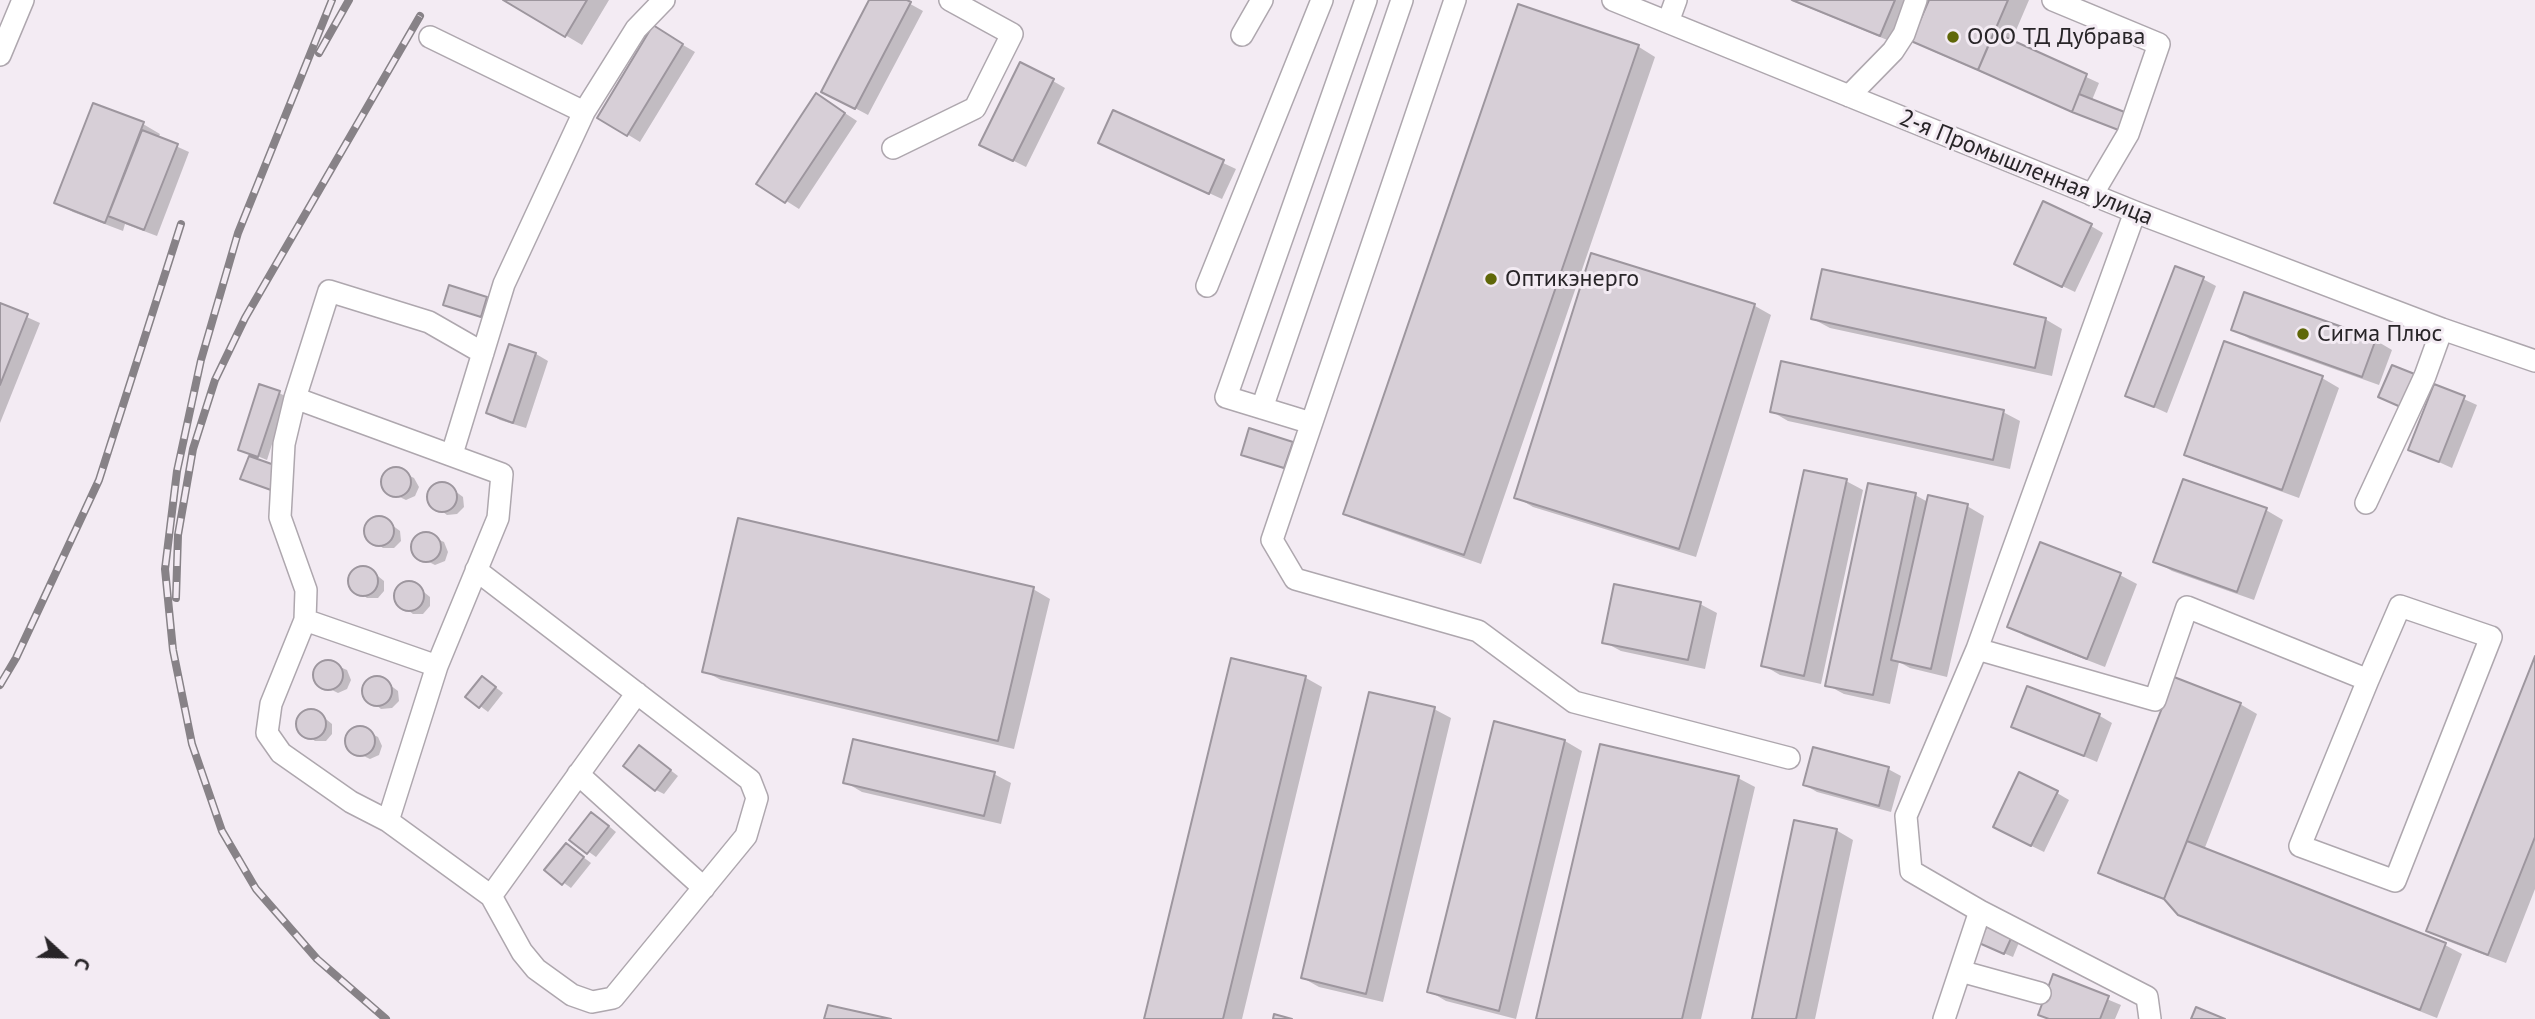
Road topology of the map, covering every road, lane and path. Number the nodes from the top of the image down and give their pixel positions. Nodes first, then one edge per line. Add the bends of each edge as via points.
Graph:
1 (23, 0) edge
2 (664, 0) edge
3 (950, 0) edge
4 (1262, 0) edge
5 (1322, 0) edge
6 (1366, 0) edge
7 (1402, 0) edge
8 (1613, 0) edge
9 (1676, 0) edge
10 (1916, 0) edge
11 (2053, 0) edge
12 (1451, 1) edge
13 (1668, 22) junction
14 (1242, 35) dead end
15 (430, 37) dead end
16 (0, 55) edge
17 (1849, 96) junction
18 (584, 112) junction
19 (893, 148) dead end
20 (2092, 195) junction
21 (2134, 212) junction
22 (1207, 286) dead end
23 (2442, 329) junction
24 (483, 353) junction
25 (2535, 361) edge
26 (295, 398) junction
27 (1262, 408) junction
28 (1311, 423) junction
29 (452, 454) junction
30 (2366, 503) dead end
31 (477, 570) junction
32 (305, 620) junction
33 (1977, 649) junction
34 (437, 666) junction
35 (2368, 680) junction
36 (637, 693) junction
37 (1789, 758) dead end
38 (578, 774) junction
39 (388, 821) junction
40 (704, 888) junction
41 (491, 896) junction
42 (1980, 911) junction
43 (1960, 971) junction
44 (2040, 993) dead end
45 (1944, 1019) edge
46 (2150, 1019) edge

1 - 16 street
2 - 18 street via 636,29
3 - 19 street via 1012,34 975,108
4 - 14 street
5 - 22 street
6 - 27 street via 1226,397
7 - 27 street
8 - 13 street, 2-я Промышленная улица
9 - 13 street
10 - 17 street via 1893,51
11 - 20 street via 2159,44 2128,134
12 - 28 street
13 - 17 street, 2-я Промышленная улица
15 - 18 street
17 - 20 street, 2-я Промышленная улица
18 - 24 street via 504,284
20 - 21 street, 2-я Промышленная улица
21 - 23 street, 2-я Промышленная улица
21 - 33 street
23 - 25 street, 2-я Промышленная улица
23 - 30 street
24 - 26 street via 429,322 329,292
24 - 29 street
26 - 29 street
26 - 32 street via 284,444 280,517 306,590
27 - 28 street
28 - 37 street via 1272,540 1295,579 1478,631 1574,702
29 - 31 street via 502,474 498,517
31 - 34 street
31 - 36 street
32 - 34 street
32 - 39 street via 271,704 267,733 281,753 351,802
33 - 35 street via 2155,700 2188,607
33 - 42 street via 1906,816 1911,871
34 - 39 street
35 - 35 street via 2300,846 2395,881 2491,637 2400,606
36 - 38 street
36 - 40 street via 750,780 757,798 746,836
38 - 40 street
38 - 41 street
39 - 41 street
40 - 41 street via 613,998 592,1002 572,995 536,969
42 - 43 street
42 - 46 street via 2147,997
43 - 44 street
43 - 45 street

